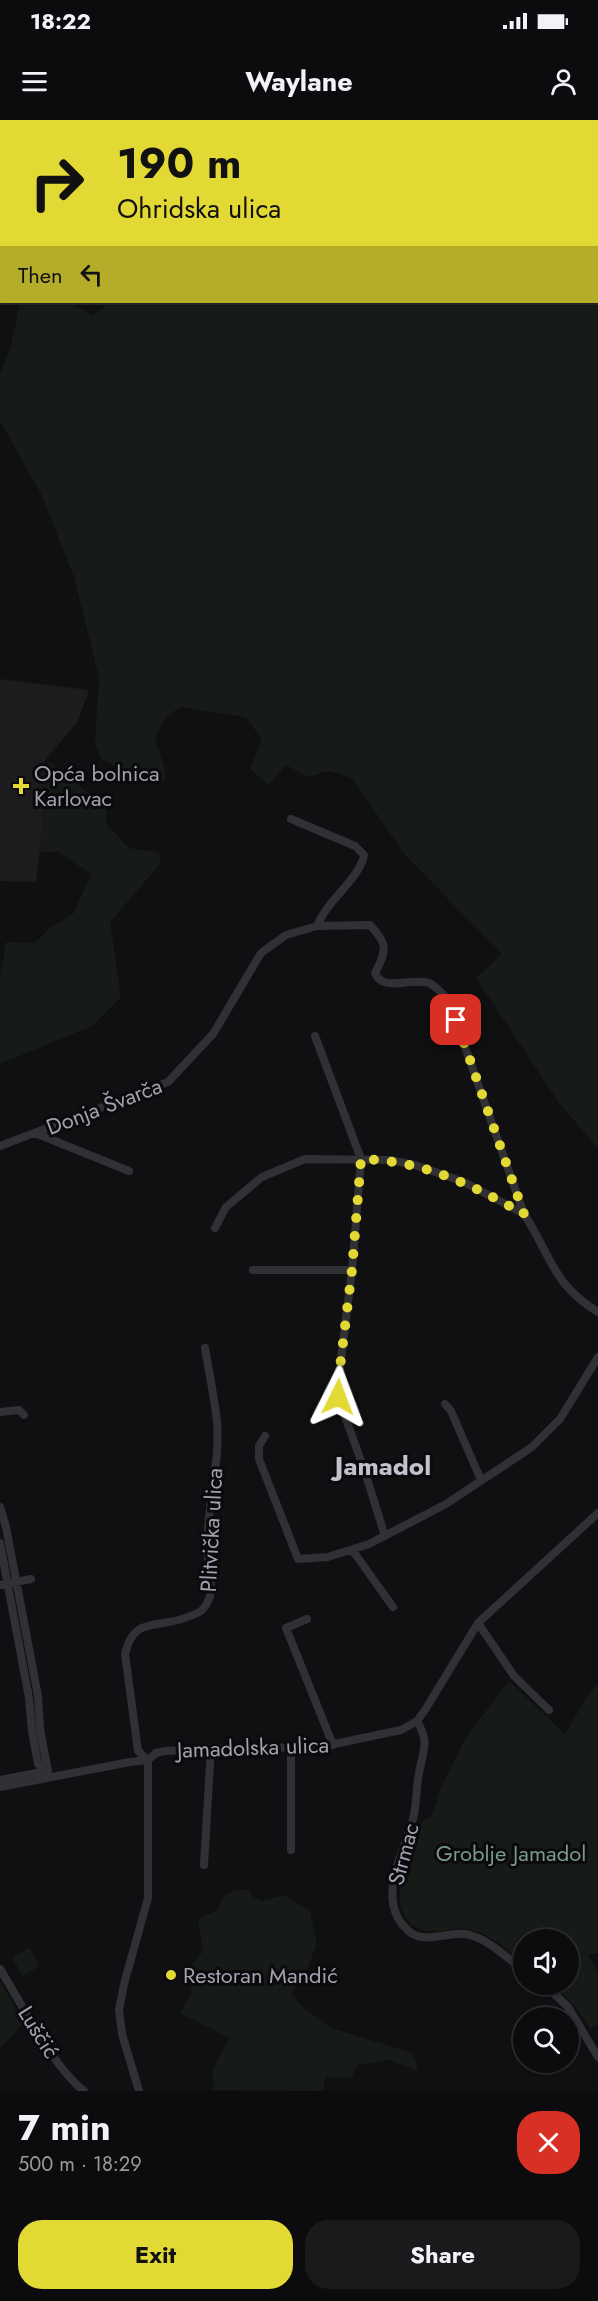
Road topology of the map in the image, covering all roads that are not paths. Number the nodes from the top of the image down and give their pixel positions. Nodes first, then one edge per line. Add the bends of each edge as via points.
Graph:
1 (291, 819) dead end
2 (317, 926) junction
3 (315, 1036) dead end
4 (35, 1133) junction
5 (0, 1146) edge
6 (361, 1159) junction
7 (129, 1172) dead end
8 (524, 1214) junction
9 (215, 1228) dead end
10 (253, 1270) dead end
11 (352, 1270) junction
12 (598, 1312) edge
13 (205, 1348) dead end
14 (598, 1357) edge
15 (445, 1404) dead end
16 (1, 1413) edge
17 (24, 1415) dead end
18 (265, 1436) dead end
19 (481, 1480) junction
20 (0, 1507) edge
21 (598, 1514) edge
22 (385, 1536) junction
23 (0, 1543) edge
24 (353, 1551) junction
25 (31, 1580) dead end
26 (16, 1582) junction
27 (3, 1584) edge
28 (393, 1607) dead end
29 (307, 1619) dead end
30 (478, 1623) junction
31 (549, 1710) dead end
32 (417, 1721) junction
33 (333, 1745) junction
34 (210, 1748) junction
35 (291, 1749) junction
36 (148, 1760) junction
37 (38, 1764) junction
38 (48, 1771) junction
39 (29, 1773) junction
40 (67, 1773) junction
41 (41, 1779) junction
42 (0, 1780) edge
43 (0, 1787) edge
44 (291, 1850) dead end
45 (204, 1865) dead end
46 (513, 1962) edge
47 (0, 1969) edge
48 (555, 1995) edge
49 (598, 2057) edge
50 (84, 2091) edge
51 (139, 2091) edge

1 - 2 street via 355,846 364,855 362,866 323,911
2 - 4 street, Donja Švarča via 286,935 261,953 213,1034 168,1082
2 - 8 street, Donja Švarča via 370,925 383,939 384,954 375,973 378,980 386,984 416,980 432,984 448,999
3 - 6 street
4 - 5 street, Donja Švarča
4 - 7 street
6 - 8 street via 390,1160 440,1173
6 - 9 street via 305,1159 262,1177 226,1207
6 - 11 street
8 - 12 street via 558,1277
10 - 11 street
11 - 22 street via 338,1397
13 - 36 street, Plitvička ulica via 217,1422 207,1538 213,1588 201,1611 184,1619 142,1627 128,1639 125,1654 138,1751
14 - 19 street via 560,1419 532,1447
15 - 19 street
16 - 17 street via 19,1410
18 - 24 street via 259,1446 259,1460 298,1559
19 - 22 street via 446,1504
20 - 26 street
21 - 30 street
22 - 24 street
23 - 27 street
24 - 28 street
25 - 26 street
26 - 27 street
26 - 38 street
27 - 37 street via 29,1698
29 - 33 street via 286,1628
30 - 31 street via 514,1676
30 - 32 street
32 - 33 street, Jamadolska ulica via 401,1730
32 - 46 street, Strmac via 426,1744 413,1817 395,1873 393,1909 401,1924 414,1935 465,1934 478,1938
33 - 35 street, Jamadolska ulica
34 - 35 street, Jamadolska ulica
34 - 36 street, Jamadolska ulica via 165,1750
34 - 45 street
35 - 44 street
36 - 40 street
36 - 51 street, Jamadolska ulica via 148,1898 119,2010
37 - 38 street
37 - 39 street
38 - 39 street
38 - 40 street
38 - 41 street
39 - 42 street
40 - 41 street
41 - 43 street
47 - 50 street, Luščić via 52,2055
48 - 49 street via 568,2007

